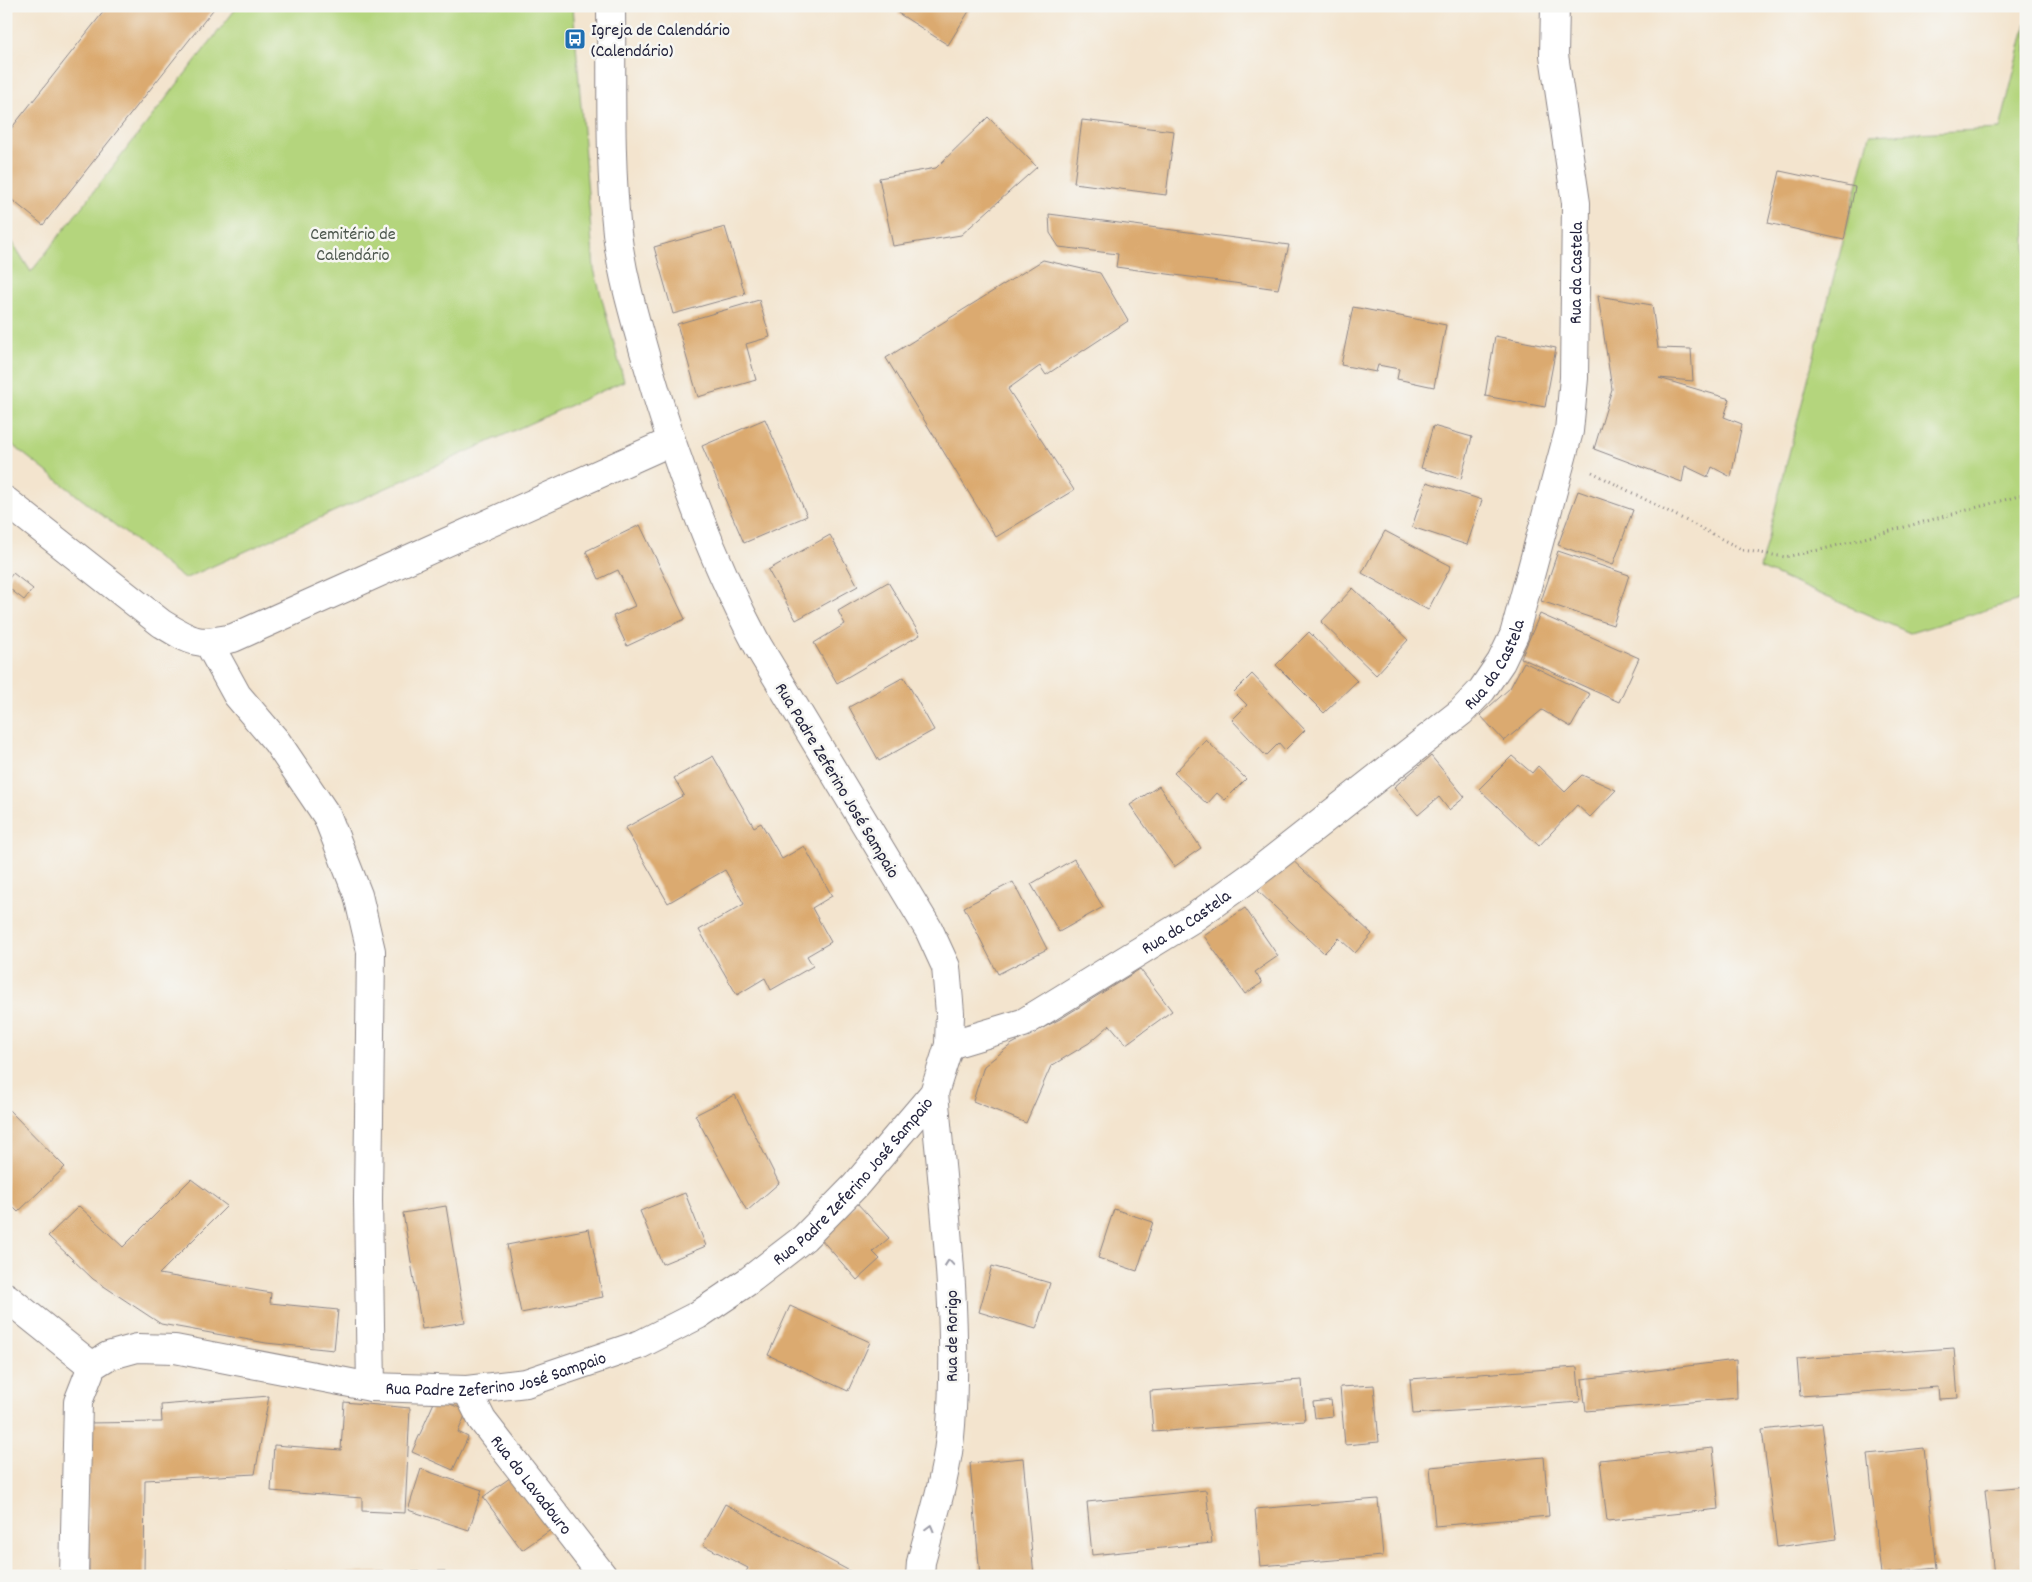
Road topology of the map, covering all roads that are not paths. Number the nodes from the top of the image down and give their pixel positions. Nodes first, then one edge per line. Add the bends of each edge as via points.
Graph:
1 (610, 6) edge
2 (1555, 6) edge
3 (670, 442) junction
4 (6, 501) edge
5 (209, 644) junction
6 (949, 1045) junction
7 (934, 1093) junction
8 (6, 1296) edge
9 (92, 1366) junction
10 (371, 1387) junction
11 (467, 1390) junction
12 (74, 1576) edge
13 (603, 1576) edge
14 (920, 1576) edge

1 - 3 street, Rua Padre Zeferino José Sampaio via 617,233 630,302
2 - 6 street, Rua da Castela via 1554,54 1576,202 1574,378 1569,431 1514,635 1501,662 1482,690 1461,712 1252,876 1192,919 1023,1023
3 - 5 street via 234,638
3 - 6 street, Rua Padre Zeferino José Sampaio via 737,607 929,930 943,960
4 - 5 street via 161,623 186,639
5 - 10 street via 237,695 277,742 327,816 358,894 371,951 368,1200
6 - 7 street, Rua Padre Zeferino José Sampaio
7 - 11 street, Rua Padre Zeferino José Sampaio via 855,1186 804,1238 698,1315 641,1344 526,1384
14 -> 7 street, Rua de Rorigo via 945,1475 951,1426 952,1292
8 - 9 street
9 - 10 street, Rua Padre Zeferino José Sampaio via 108,1356 137,1348 175,1349
9 - 12 street via 78,1402
10 - 11 street, Rua Padre Zeferino José Sampaio
11 - 13 street, Rua do Lavadouro via 482,1420

